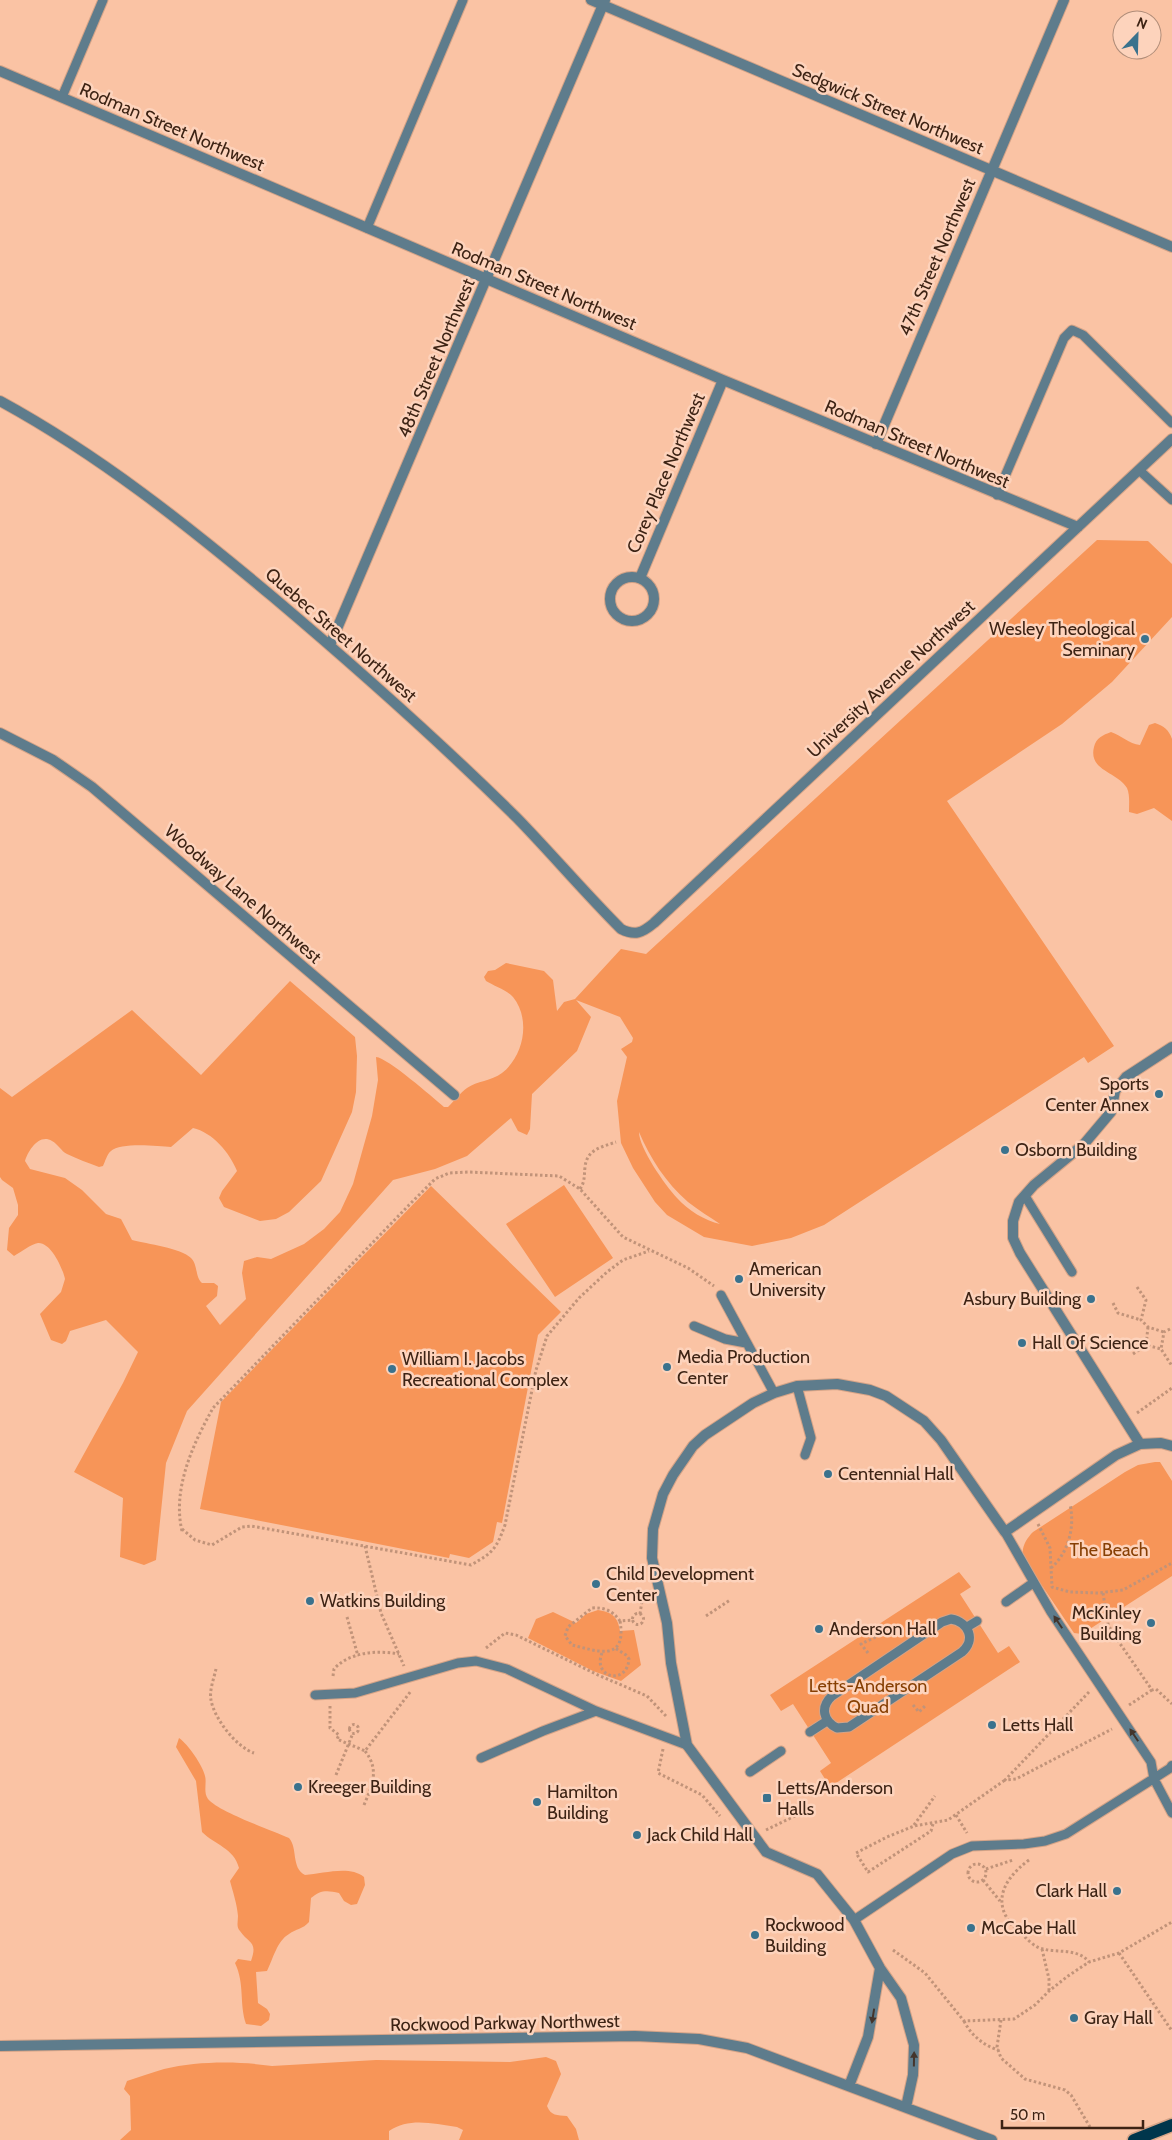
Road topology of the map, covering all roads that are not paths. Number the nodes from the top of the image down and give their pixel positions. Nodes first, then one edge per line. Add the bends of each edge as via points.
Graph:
1 (103, 0) edge
2 (463, 0) edge
3 (591, 0) edge
4 (1064, 0) edge
5 (604, 3) edge
6 (0, 71) edge
7 (62, 98) junction
8 (992, 171) junction
9 (367, 228) junction
10 (1172, 247) edge
11 (487, 279) junction
12 (723, 380) junction
13 (0, 401) edge
14 (1172, 423) edge
15 (1172, 439) edge
16 (876, 444) junction
17 (1139, 470) junction
18 (997, 495) junction
19 (1172, 500) edge
20 (1078, 527) junction
21 (640, 578) junction
22 (330, 645) junction
23 (0, 733) edge
24 (629, 932) joint
25 (1172, 1046) edge
26 (454, 1096) dead end
27 (1025, 1196) junction
28 (1072, 1272) dead end
29 (721, 1295) road end
30 (694, 1326) dead end
31 (746, 1343) junction
32 (797, 1386) junction
33 (774, 1393) junction
34 (1140, 1444) junction
35 (1172, 1446) edge
36 (805, 1455) dead end
37 (1005, 1532) junction
38 (1033, 1583) junction
39 (1006, 1602) dead end
40 (977, 1621) dead end
41 (967, 1627) junction
42 (315, 1695) dead end
43 (596, 1711) junction
44 (827, 1721) junction
45 (810, 1732) dead end
46 (687, 1745) junction
47 (781, 1751) dead end
48 (481, 1758) dead end
49 (1172, 1766) edge
50 (750, 1772) dead end
51 (1154, 1779) junction
52 (1172, 1813) edge
53 (854, 1920) junction
54 (880, 1968) junction
55 (0, 2046) edge
56 (849, 2086) junction
57 (906, 2107) junction
58 (1172, 2126) edge
59 (992, 2140) edge
60 (1134, 2140) edge

1 - 7 lane
2 - 9 lane
3 - 5 street, Sedgwick Street Northwest
4 - 8 street, 47th Street Northwest
5 - 8 street, Sedgwick Street Northwest
5 - 11 street, 48th Street Northwest
6 - 7 street, Rodman Street Northwest
7 - 9 street, Rodman Street Northwest
8 - 10 street, Sedgwick Street Northwest
8 - 16 street, 47th Street Northwest
9 - 11 street, Rodman Street Northwest
11 - 12 street, Rodman Street Northwest
11 - 22 street, 48th Street Northwest
12 - 16 street, Rodman Street Northwest
12 - 21 street, Corey Place Northwest
13 - 22 street, Quebec Street Northwest via 78,448 142,493 206,541
14 - 18 lane via 1083,335 1072,330 1064,338
15 - 17 street, University Avenue Northwest
16 - 18 street, Rodman Street Northwest
17 - 19 lane
17 - 20 street, University Avenue Northwest
18 - 20 street, Rodman Street Northwest
20 - 24 street, University Avenue Northwest via 654,923 644,931
21 - 21 street, Corey Place Northwest via 619,581 611,593 610,600 616,613 628,620 642,618 652,608 651,587
22 - 24 street, Quebec Street Northwest via 486,788 616,923
23 - 26 street, Woodway Lane Northwest via 54,760 92,787
25 - 27 street via 1126,1077 1115,1091 1111,1112 1084,1144
27 - 28 lane
27 - 34 street via 1019,1202 1013,1221 1014,1238 1020,1252
29 - 31 lane
30 - 31 lane via 725,1339
31 - 33 lane
32 - 33 street
32 - 36 lane via 811,1438
32 - 37 street via 853,1386 886,1396 913,1412 941,1440
33 - 46 street via 731,1417 693,1446 673,1475 656,1516 652,1558 668,1623 671,1663
34 - 35 street
34 - 37 street via 1116,1455
37 - 38 lane
38 - 39 lane
51 -> 38 lane via 1151,1762
40 - 41 lane
41 - 44 lane via 957,1620 945,1621 895,1654 828,1700 824,1710
41 - 44 lane via 970,1638 966,1649 852,1726 837,1728
42 - 43 lane via 355,1693 458,1663 476,1661 507,1669
43 - 46 lane
43 - 48 lane
44 - 45 lane
46 - 53 street via 766,1852 817,1874
47 - 50 lane
49 - 51 lane
51 - 52 lane
51 - 53 lane via 1066,1834 1024,1844 972,1846 952,1854
53 - 54 street
54 -> 56 street via 868,2037
57 -> 54 street via 913,2074 914,2045 901,1998
55 - 56 street, Rockwood Parkway Northwest via 675,2037 713,2040 747,2048
56 - 57 street, Rockwood Parkway Northwest
57 - 59 street, Rockwood Parkway Northwest
58 - 60 main road

